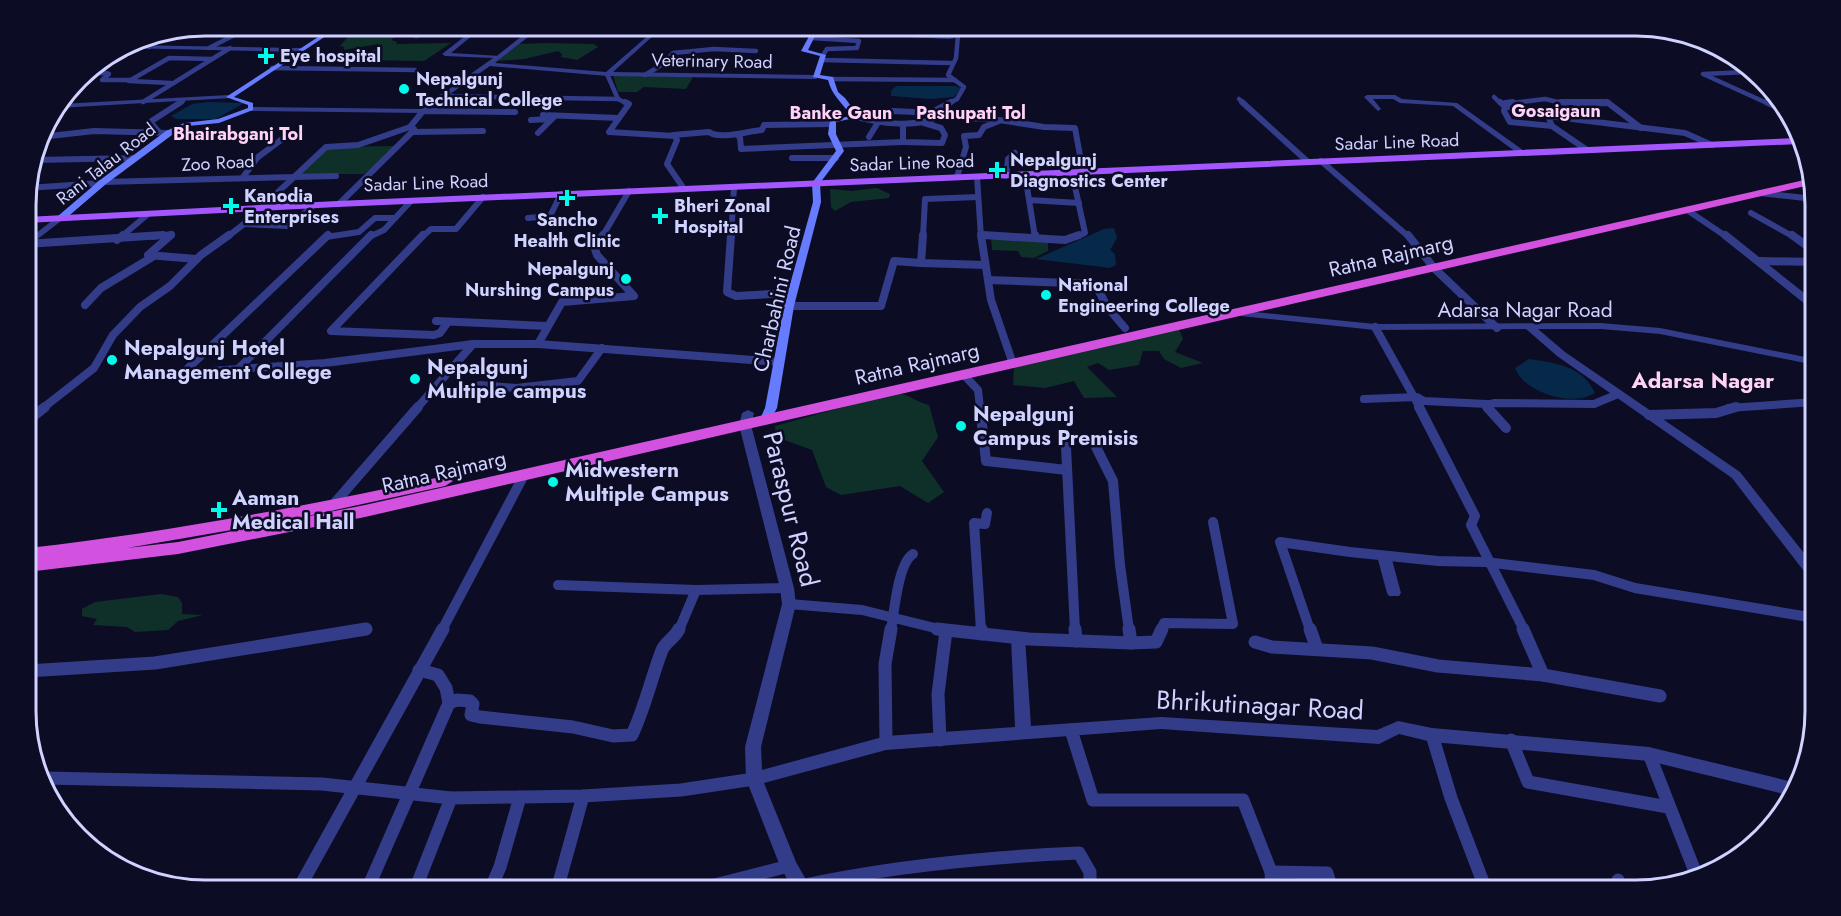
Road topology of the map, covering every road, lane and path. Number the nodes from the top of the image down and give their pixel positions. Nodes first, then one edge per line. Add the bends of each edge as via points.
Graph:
1 (232, 36) edge
2 (322, 36) edge
3 (466, 36) edge
4 (526, 36) edge
5 (651, 36) edge
6 (958, 36) edge
7 (812, 38) joint
8 (158, 43) edge
9 (142, 48) edge
10 (209, 48) junction
11 (230, 48) junction
12 (149, 49) junction
13 (300, 50) junction
14 (756, 51) dead end
15 (500, 57) junction
16 (823, 58) junction
17 (212, 59) junction
18 (951, 63) junction
19 (488, 64) junction
20 (272, 68) junction
21 (415, 70) dead end
22 (1740, 72) edge
23 (99, 74) edge
24 (607, 74) junction
25 (645, 75) junction
26 (816, 77) junction
27 (831, 79) junction
28 (130, 80) junction
29 (955, 80) junction
30 (171, 84) junction
31 (441, 96) junction
32 (229, 97) junction
33 (1494, 97) dead end
34 (618, 99) junction
35 (1239, 99) dead end
36 (183, 101) junction
37 (143, 102) junction
38 (69, 105) edge
39 (1772, 105) edge
40 (1505, 106) junction
41 (251, 109) junction
42 (1378, 109) dead end
43 (423, 111) junction
44 (515, 112) dead end
45 (543, 115) dead end
46 (935, 115) junction
47 (855, 116) junction
48 (1548, 116) junction
49 (554, 117) junction
50 (619, 118) junction
51 (531, 120) dead end
52 (999, 121) junction
53 (924, 123) junction
54 (833, 124) junction
55 (877, 124) junction
56 (903, 124) junction
57 (1552, 126) junction
58 (1641, 128) junction
59 (411, 129) junction
60 (483, 131) dead end
61 (156, 132) junction
62 (170, 133) junction
63 (538, 133) dead end
64 (51, 135) edge
65 (673, 135) junction
66 (737, 135) junction
67 (285, 137) dead end
68 (869, 137) dead end
69 (1792, 141) edge
70 (903, 142) junction
71 (840, 145) junction
72 (1712, 145) junction
73 (1587, 150) junction
74 (1015, 153) dead end
75 (1523, 153) junction
76 (135, 158) junction
77 (792, 158) dead end
78 (836, 158) junction
79 (42, 160) edge
80 (1321, 161) junction
81 (1308, 162) junction
82 (1078, 172) junction
83 (1025, 175) junction
84 (295, 176) junction
85 (336, 176) dead end
86 (1006, 176) junction
87 (243, 177) junction
88 (957, 177) junction
89 (977, 177) junction
90 (1803, 177) edge
91 (102, 183) junction
92 (816, 183) junction
93 (1804, 183) edge
94 (37, 187) edge
95 (734, 187) junction
96 (684, 189) junction
97 (629, 191) junction
98 (1759, 193) junction
99 (561, 194) junction
100 (483, 197) junction
101 (978, 197) junction
102 (1805, 197) edge
103 (1029, 200) junction
104 (411, 201) junction
105 (1079, 203) junction
106 (339, 204) junction
107 (314, 205) junction
108 (261, 208) junction
109 (1687, 210) junction
110 (1751, 213) dead end
111 (148, 214) junction
112 (60, 218) junction
113 (393, 218) junction
114 (528, 218) dead end
115 (36, 219) edge
116 (244, 224) junction
117 (359, 232) junction
118 (374, 234) junction
119 (981, 235) junction
120 (36, 237) edge
121 (1035, 238) junction
122 (117, 240) junction
123 (36, 244) edge
124 (1805, 245) edge
125 (154, 256) junction
126 (196, 259) junction
127 (1759, 261) junction
128 (1805, 262) edge
129 (921, 263) junction
130 (1433, 264) junction
131 (985, 265) junction
132 (988, 280) junction
133 (772, 294) dead end
134 (1805, 299) edge
135 (85, 305) dead end
136 (789, 306) junction
137 (1234, 314) junction
138 (436, 321) dead end
139 (448, 322) junction
140 (546, 327) junction
141 (1375, 327) junction
142 (1125, 328) junction
143 (1497, 328) junction
144 (1530, 328) junction
145 (473, 344) junction
146 (538, 344) junction
147 (602, 348) junction
148 (1011, 360) junction
149 (1805, 360) edge
150 (779, 362) junction
151 (237, 370) junction
152 (182, 374) junction
153 (963, 374) junction
154 (140, 376) dead end
155 (460, 391) dead end
156 (1618, 394) junction
157 (1414, 397) junction
158 (1364, 399) dead end
159 (1805, 403) edge
160 (1487, 404) junction
161 (36, 414) edge
162 (768, 415) junction
163 (1649, 415) junction
164 (746, 419) junction
165 (1506, 428) dead end
166 (1066, 447) dead end
167 (1095, 447) dead end
168 (1067, 470) junction
169 (524, 475) junction
170 (332, 506) junction
171 (987, 513) dead end
172 (1213, 522) dead end
173 (36, 553) edge
174 (913, 554) dead end
175 (1384, 556) junction
176 (1485, 562) junction
177 (1805, 563) edge
178 (36, 565) edge
179 (558, 585) dead end
180 (787, 588) junction
181 (696, 590) junction
182 (1394, 593) dead end
183 (789, 604) junction
184 (894, 616) junction
185 (1805, 616) edge
186 (366, 629) dead end
187 (946, 631) junction
188 (981, 634) junction
189 (1018, 638) junction
190 (1076, 641) junction
191 (1255, 642) dead end
192 (1131, 643) junction
193 (1317, 649) junction
194 (419, 670) junction
195 (36, 671) edge
196 (1543, 675) junction
197 (1660, 696) dead end
198 (450, 703) junction
199 (1071, 730) junction
200 (1023, 734) junction
201 (1432, 735) junction
202 (940, 740) junction
203 (1511, 740) junction
204 (886, 743) junction
205 (1649, 754) junction
206 (50, 778) edge
207 (754, 779) junction
208 (1787, 788) edge
209 (354, 789) junction
210 (407, 795) junction
211 (583, 796) junction
212 (520, 797) junction
213 (451, 798) junction
214 (1668, 807) junction
215 (789, 866) junction
216 (1694, 869) edge
217 (1271, 872) junction
218 (304, 880) edge
219 (372, 880) edge
220 (419, 880) edge
221 (494, 880) edge
222 (560, 880) edge
223 (734, 880) edge
224 (797, 880) edge
225 (834, 880) edge
226 (1090, 880) edge
227 (1271, 880) edge
228 (1329, 880) edge
229 (1482, 880) edge

1 - 10 street
2 - 13 main road
3 - 15 street via 446,54
4 - 15 street
5 - 24 street
6 - 18 street via 956,58
7 - 16 main road via 804,51
7 - 16 street via 859,41 857,48 827,49
8 - 12 street
9 - 12 street
10 - 11 street
10 - 12 street
11 - 13 street
11 - 17 street
13 - 20 main road
14 - 25 street via 714,49 674,53
15 - 19 street
16 - 18 street
16 - 26 main road
17 - 28 street via 169,58
17 - 30 street
18 - 29 street via 948,75
19 - 24 street, Veterinary Road
19 - 31 street
20 - 21 street
20 - 32 main road
22 - 39 street via 1703,74
23 - 28 street via 109,74 102,80
24 - 25 street, Veterinary Road
24 - 34 street
25 - 26 street, Veterinary Road
26 - 27 main road
27 - 29 street
27 - 47 main road via 835,93
28 - 30 street
29 - 46 street via 964,87 957,99 944,104
30 - 37 street
31 - 34 street
31 - 43 street
32 - 36 street
32 - 41 main road via 245,100 252,104
33 - 40 street
34 - 50 street via 629,104
35 - 81 street
36 - 37 street
36 - 61 street via 154,117 150,122 159,129
37 - 38 street
40 - 48 street
40 - 57 street via 1510,122
40 - 58 street via 1518,100 1607,102
41 - 43 street
41 - 62 main road, Rani Talau Road via 219,121 186,124
42 - 75 street via 1367,97 1455,104
43 - 44 street
43 - 59 street
45 - 49 street
46 - 47 street via 893,111
46 - 52 street
46 - 53 street
47 - 54 main road via 833,120
47 - 55 street
48 - 57 street
48 - 58 street
49 - 50 street
49 - 51 street
49 - 63 street
50 - 65 street via 609,132
52 - 82 street via 1075,128
52 - 88 street via 984,127 979,135 964,136 966,147
53 - 56 street
53 - 70 street via 940,128 945,135 942,142
54 - 66 street via 764,125 762,130
54 - 71 main road via 832,134
55 - 56 street
55 - 68 street
56 - 70 street
57 - 73 street
58 - 72 street via 1685,133
59 - 60 street
59 - 84 street via 358,145 326,147
59 - 106 street
61 - 62 street
61 - 64 street
62 - 76 main road, Rani Talau Road
65 - 66 street
65 - 96 street via 677,140 667,164
66 - 71 street via 741,149
67 - 87 street via 258,157
69 - 72 main road, Sadar Line Road
70 - 71 street
71 - 78 main road
72 - 73 main road, Sadar Line Road
73 - 75 main road, Sadar Line Road
74 - 86 street via 1008,159
75 - 80 main road, Sadar Line Road
76 - 79 street
76 - 91 main road, Rani Talau Road
77 - 78 street
78 - 92 main road
80 - 81 main road, Sadar Line Road
80 - 130 street
81 - 82 main road, Sadar Line Road
82 - 83 main road, Sadar Line Road
82 - 105 street
83 - 86 main road, Sadar Line Road
83 - 103 street
84 - 85 street, Zoo Road
84 - 87 street, Zoo Road
84 - 108 street
86 - 89 main road, Sadar Line Road
87 - 91 street, Zoo Road
88 - 89 main road, Sadar Line Road
88 - 92 main road, Sadar Line Road
89 - 101 street
90 - 130 highway, Ratna Rajmarg
91 - 94 street, Zoo Road
91 - 112 main road, Rani Talau Road
92 - 95 main road, Sadar Line Road
92 - 136 main road, Charbahini Road via 817,202
93 - 98 highway, Ratna Rajmarg
95 - 96 main road, Sadar Line Road
95 - 133 street via 728,292 736,296
96 - 97 main road, Sadar Line Road
97 - 99 main road, Sadar Line Road
97 - 140 street via 595,249 634,296 562,302
98 - 102 street
98 - 109 highway, Ratna Rajmarg
99 - 100 main road, Sadar Line Road
99 - 114 street via 550,216
100 - 104 main road, Sadar Line Road
100 - 139 street via 456,229 431,229 424,234 331,330 434,335
101 - 119 street
101 - 129 street via 925,199
103 - 105 street
103 - 121 street
104 - 106 main road, Sadar Line Road
104 - 113 street
105 - 121 street via 1085,233 1065,240
106 - 107 main road, Sadar Line Road
107 - 108 main road, Sadar Line Road
107 - 116 street via 306,216 295,218 288,226
108 - 111 main road, Sadar Line Road
108 - 116 street
109 - 127 street
109 - 130 highway, Ratna Rajmarg
110 - 124 street
111 - 112 main road, Sadar Line Road
111 - 122 street
112 - 115 main road, Sadar Line Road
112 - 120 street
113 - 117 street via 372,219
113 - 118 street via 383,231
116 - 126 street
117 - 118 street
117 - 152 street via 324,238
118 - 151 street
119 - 121 street
119 - 131 street
122 - 123 street
122 - 125 street via 172,234 148,255
125 - 126 street
125 - 135 street via 101,288
126 - 161 street via 112,335 94,368
127 - 128 street
127 - 134 street
129 - 131 street
129 - 136 street via 894,261 881,306
130 - 137 highway, Ratna Rajmarg
130 - 142 highway, Ratna Rajmarg
130 - 143 street
131 - 132 street
132 - 142 street via 1095,284
132 - 148 street
136 - 150 main road, Charbahini Road
137 - 141 street, Adarsa Nagar Road
137 - 148 highway, Ratna Rajmarg
138 - 139 street
139 - 140 street
140 - 146 street
141 - 143 street, Adarsa Nagar Road
141 - 157 street
142 - 148 highway, Ratna Rajmarg
143 - 144 street, Adarsa Nagar Road
144 - 149 street, Adarsa Nagar Road via 1601,326 1660,331
144 - 156 street
145 - 146 street
145 - 151 street
145 - 170 street
146 - 147 street
147 - 150 street
147 - 155 street via 578,381 516,388 480,385
148 - 153 highway, Ratna Rajmarg
148 - 162 highway, Ratna Rajmarg
150 - 162 main road, Charbahini Road
151 - 152 street
152 - 154 street
153 - 162 highway, Ratna Rajmarg
153 - 168 street via 978,390 986,460
156 - 160 street via 1594,404
156 - 163 street
157 - 158 street
157 - 160 street
157 - 176 street via 1475,516 1471,525
159 - 163 street via 1733,407 1716,413
160 - 165 street
162 - 164 highway, Ratna Rajmarg
163 - 177 street via 1736,475
164 - 169 highway, Ratna Rajmarg
164 - 170 highway, Ratna Rajmarg
164 - 180 street, Paraspur Road
166 - 168 street
167 - 192 street via 1113,482
168 - 190 street
169 - 178 highway, Ratna Rajmarg via 219,541
169 - 194 street
170 - 173 highway, Ratna Rajmarg via 188,532
171 - 188 street via 985,524 975,523
172 - 192 street via 1233,624 1164,623 1156,642
174 - 184 street via 908,556 902,571
175 - 176 street
175 - 182 street
175 - 193 street via 1280,542
176 - 185 street via 1594,575 1635,588
176 - 196 street via 1530,640
179 - 181 street
180 - 181 street
180 - 183 street, Paraspur Road
181 - 198 street via 676,636 663,648 632,735 613,736 573,727 480,717 471,715 470,701
183 - 184 street
183 - 207 street, Paraspur Road via 753,747
184 - 187 street
184 - 204 street via 885,664
186 - 195 street via 140,664
187 - 188 street
187 - 202 street via 938,694
188 - 189 street
189 - 190 street
189 - 200 street
190 - 192 street
191 - 193 street via 1272,647
193 - 196 street via 1438,666
194 - 198 street via 438,675
194 - 209 street
196 - 197 street
198 - 210 street
199 - 200 street, Bhrikutinagar Road
199 - 201 street, Bhrikutinagar Road via 1161,723 1379,737 1398,727
199 - 217 street via 1093,800 1243,800
200 - 202 street, Bhrikutinagar Road
201 - 203 street, Bhrikutinagar Road
201 - 229 street
202 - 204 street, Bhrikutinagar Road
203 - 205 street, Bhrikutinagar Road
203 - 214 street via 1528,782
204 - 207 street, Bhrikutinagar Road
205 - 208 street, Bhrikutinagar Road
205 - 214 street
206 - 209 street via 322,784
207 - 211 street via 681,790
207 - 215 street, Paraspur Road
209 - 210 street
209 - 218 street
210 - 213 street
210 - 219 street
211 - 212 street
211 - 222 street
212 - 213 street
212 - 221 street
213 - 220 street
214 - 216 street
215 - 223 street
215 - 224 street, Paraspur Road
217 - 227 street
217 - 228 street via 1327,873
225 - 226 street via 879,869 1016,855 1079,853 1090,872

